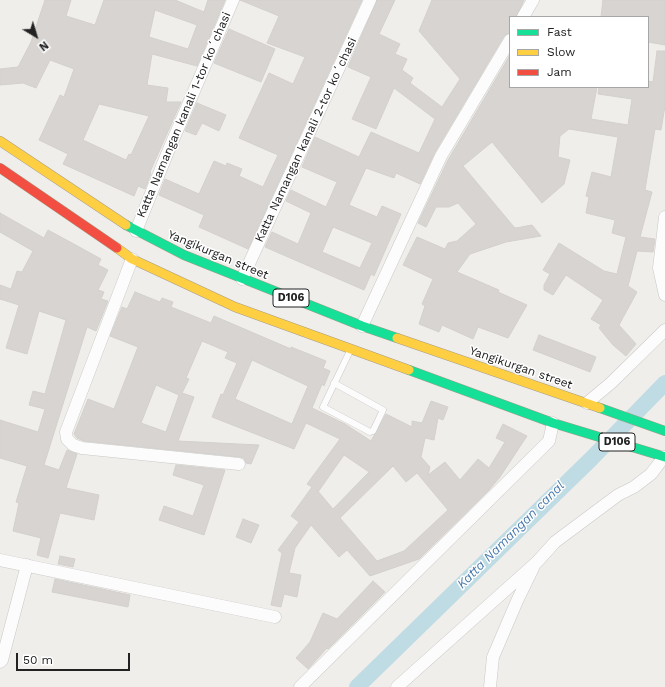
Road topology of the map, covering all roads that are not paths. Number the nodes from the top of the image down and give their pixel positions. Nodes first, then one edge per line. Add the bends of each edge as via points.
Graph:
1 (233, 0) edge
2 (370, 0) edge
3 (533, 0) edge
4 (524, 16) edge
5 (509, 42) edge
6 (0, 141) edge
7 (0, 168) edge
8 (665, 217) edge
9 (136, 231) junction
10 (132, 259) junction
11 (242, 279) junction
12 (665, 295) edge
13 (362, 326) junction
14 (665, 330) edge
15 (351, 350) junction
16 (334, 383) junction
17 (586, 403) junction
18 (553, 423) junction
19 (665, 431) edge
20 (665, 457) edge
21 (239, 464) dead end
22 (0, 560) edge
23 (537, 562) junction
24 (27, 565) junction
25 (275, 618) dead end
26 (0, 662) edge
27 (300, 687) edge
28 (396, 687) edge
29 (490, 687) edge

1 - 9 street, Katta Namangan kanali 1-tor koʻchasi
2 - 11 street, Katta Namangan kanali 2-tor koʻchasi
3 - 4 street
5 - 13 street via 441,156
6 - 9 main road, Yangikurgan street / D106
7 - 10 main road, D106
8 - 12 street via 659,268
9 - 11 main road, Yangikurgan street / D106 via 184,255
10 - 15 main road, D106 via 235,307
10 - 21 street via 66,432 67,439 73,445 82,448
11 - 13 main road, Yangikurgan street / D106
13 - 17 main road, Yangikurgan street / D106
14 - 17 street via 611,383
15 - 16 lane
15 - 18 main road, D106
16 - 16 lane via 323,407 370,432 373,431 383,410
17 - 19 main road, Yangikurgan street / D106
18 - 20 main road, D106
18 - 27 street via 549,442
20 - 23 street via 651,474 583,520 555,542
22 - 24 street
23 - 28 street
23 - 29 street via 493,656
24 - 25 street
24 - 26 street

